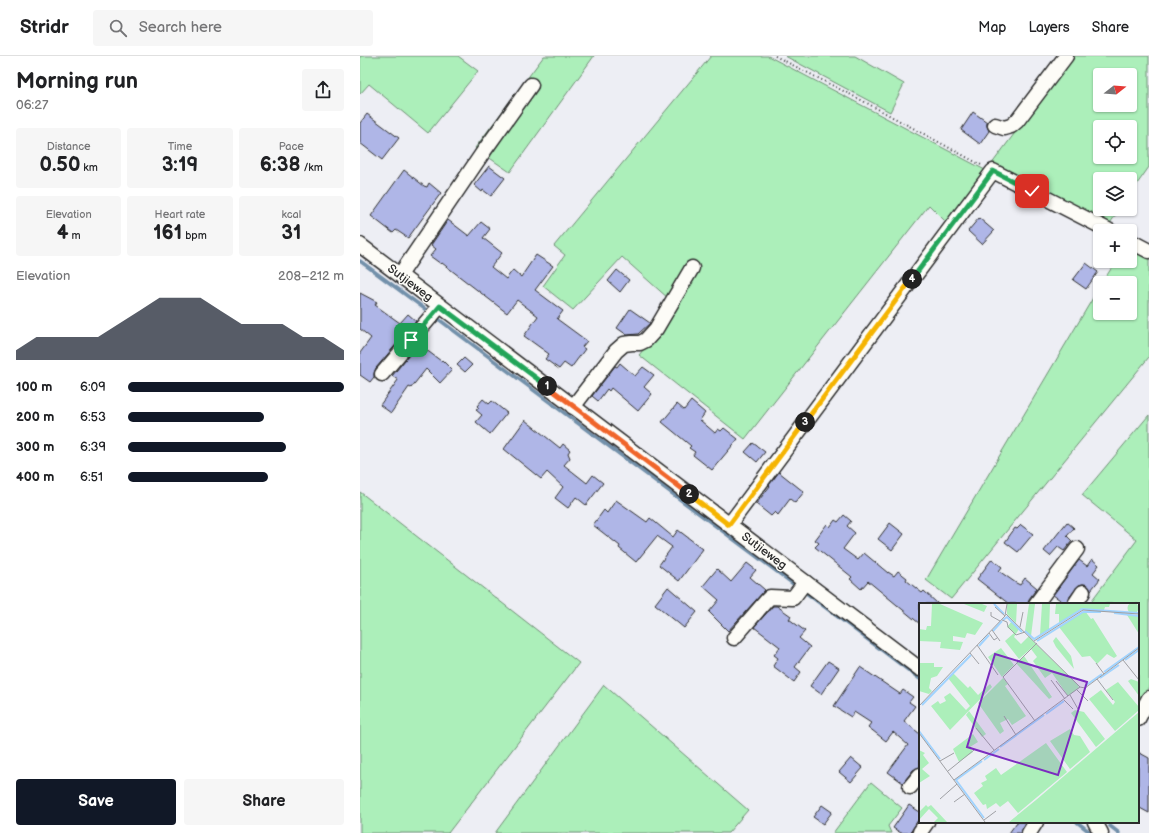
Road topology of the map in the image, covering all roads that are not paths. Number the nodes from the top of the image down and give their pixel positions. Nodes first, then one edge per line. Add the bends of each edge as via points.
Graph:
1 (1066, 56) edge
2 (531, 85) dead end
3 (994, 125) dead end
4 (1096, 224) edge
5 (360, 245) edge
6 (1137, 245) edge
7 (1149, 252) edge
8 (692, 268) dead end
9 (400, 276) junction
10 (440, 306) junction
11 (382, 374) dead end
12 (573, 406) junction
13 (729, 525) junction
14 (1077, 550) dead end
15 (806, 582) junction
16 (1083, 592) dead end
17 (1037, 603) edge
18 (1076, 603) edge
19 (734, 638) dead end
20 (919, 668) edge
21 (1149, 698) edge
22 (1139, 717) edge
23 (919, 776) edge
24 (910, 787) dead end
25 (1035, 823) edge
26 (1096, 823) edge
27 (1029, 833) edge
28 (1101, 833) edge

1 - 3 street via 1012,126 1004,128
2 - 9 street
4 - 13 street via 993,171
5 - 9 street, Sutjieweg
6 - 7 street
8 - 12 street via 646,340 624,344 616,351
9 - 10 street, Sutjieweg
10 - 11 street
10 - 12 street, Sutjieweg
12 - 13 street, Sutjieweg
13 - 15 street, Sutjieweg
14 - 17 street
15 - 19 street via 793,598 766,600
15 - 20 street, Sutjieweg
16 - 18 street
21 - 22 street
23 - 24 street
25 - 27 street
26 - 28 street

